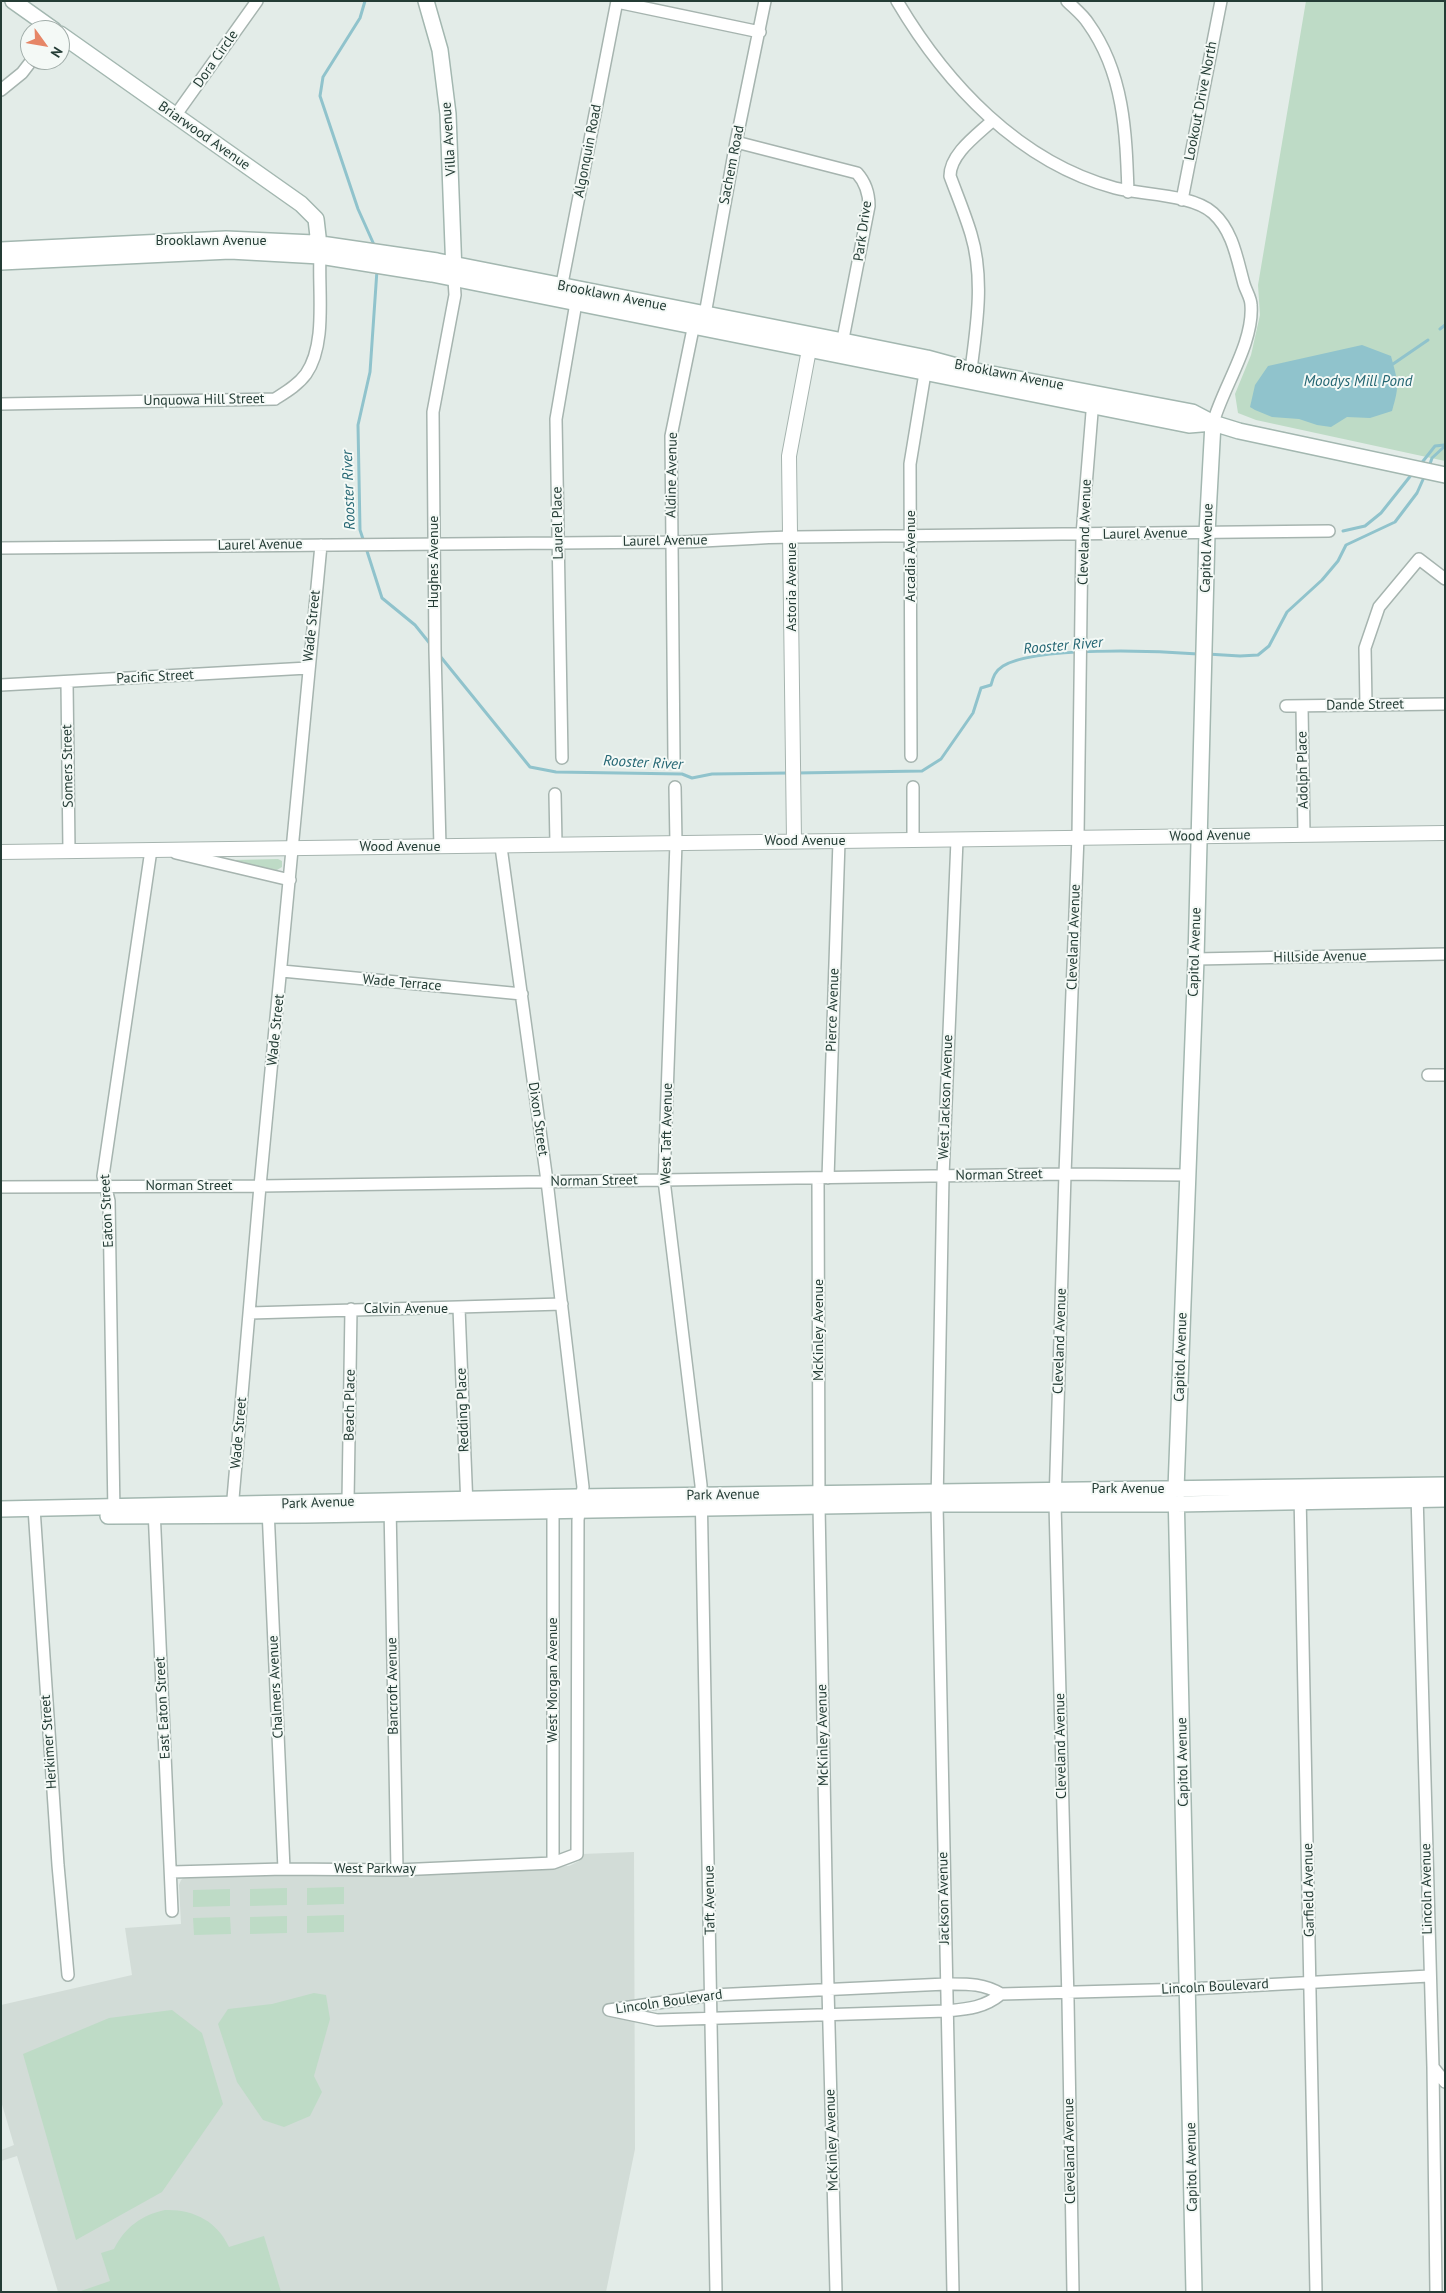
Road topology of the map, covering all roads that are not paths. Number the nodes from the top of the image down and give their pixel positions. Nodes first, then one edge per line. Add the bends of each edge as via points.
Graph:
1 (14, 1) edge
2 (257, 1) edge
3 (426, 1) edge
4 (766, 1) edge
5 (897, 1) edge
6 (1067, 1) edge
7 (1220, 1) edge
8 (617, 2) edge
9 (40, 20) edge
10 (760, 32) junction
11 (70, 41) edge
12 (24, 70) edge
13 (1, 90) edge
14 (175, 116) junction
15 (992, 121) junction
16 (736, 142) junction
17 (1128, 192) junction
18 (1182, 200) junction
19 (1, 250) edge
20 (320, 250) junction
21 (1, 262) edge
22 (454, 272) junction
23 (560, 293) junction
24 (577, 296) junction
25 (699, 321) junction
26 (810, 342) junction
27 (841, 348) junction
28 (926, 365) junction
29 (970, 375) junction
30 (1093, 399) junction
31 (1, 404) edge
32 (1213, 423) junction
33 (1442, 474) edge
34 (1329, 531) dead end
35 (1207, 533) junction
36 (1082, 535) junction
37 (792, 537) junction
38 (911, 537) junction
39 (559, 542) junction
40 (672, 542) junction
41 (321, 545) junction
42 (434, 546) junction
43 (1, 548) edge
44 (1445, 578) edge
45 (308, 668) junction
46 (67, 682) junction
47 (1, 685) edge
48 (1445, 704) edge
49 (1366, 705) junction
50 (1286, 706) dead end
51 (1302, 707) junction
52 (911, 756) dead end
53 (562, 758) dead end
54 (674, 759) dead end
55 (675, 787) dead end
56 (913, 787) dead end
57 (555, 794) dead end
58 (1445, 833) edge
59 (1304, 834) junction
60 (1078, 836) junction
61 (1198, 836) junction
62 (957, 840) junction
63 (794, 841) junction
64 (839, 841) junction
65 (913, 841) junction
66 (676, 843) junction
67 (556, 844) junction
68 (293, 847) junction
69 (440, 847) junction
70 (501, 847) junction
71 (158, 850) junction
72 (69, 851) junction
73 (1, 852) edge
74 (290, 880) junction
75 (1445, 954) edge
76 (1196, 959) junction
77 (282, 971) junction
78 (522, 994) junction
79 (1428, 1075) dead end
80 (1445, 1075) edge
81 (1065, 1174) junction
82 (1187, 1175) junction
83 (943, 1176) junction
84 (823, 1179) junction
85 (664, 1180) junction
86 (547, 1181) junction
87 (105, 1186) junction
88 (260, 1186) junction
89 (1, 1187) edge
90 (562, 1304) junction
91 (459, 1308) junction
92 (351, 1309) junction
93 (250, 1313) junction
94 (1445, 1485) edge
95 (1417, 1492) junction
96 (1300, 1495) junction
97 (1176, 1496) junction
98 (1055, 1497) junction
99 (937, 1498) junction
100 (1445, 1499) edge
101 (819, 1500) junction
102 (348, 1501) junction
103 (701, 1502) junction
104 (581, 1503) junction
105 (553, 1504) junction
106 (467, 1505) junction
107 (390, 1507) junction
108 (1, 1509) edge
109 (232, 1509) junction
110 (268, 1509) junction
111 (114, 1511) junction
112 (153, 1511) junction
113 (34, 1513) junction
114 (1, 1517) edge
115 (576, 1854) joint
116 (553, 1863) junction
117 (284, 1869) junction
118 (397, 1870) junction
119 (172, 1872) junction
120 (172, 1911) dead end
121 (68, 1975) dead end
122 (1429, 1976) junction
123 (1311, 1983) junction
124 (946, 1984) junction
125 (828, 1989) junction
126 (1189, 1989) junction
127 (1068, 1993) junction
128 (1001, 1994) junction
129 (712, 1995) junction
130 (946, 2011) junction
131 (828, 2015) junction
132 (711, 2018) junction
133 (1433, 2067) junction
134 (1445, 2082) edge
135 (716, 2292) edge
136 (836, 2292) edge
137 (952, 2292) edge
138 (1073, 2292) edge
139 (1194, 2292) edge
140 (1316, 2292) edge
141 (1436, 2292) edge

1 - 9 main road
2 - 14 street, Dora Circle
3 - 22 main road, Villa Avenue via 440,50 448,114
4 - 10 street, Sachem Road
5 - 15 street via 917,36
6 - 17 street via 1088,22 1109,58 1126,130
7 - 18 street, Lookout Drive North
8 - 10 street
8 - 23 street, Algonquin Road
10 - 16 street, Sachem Road
11 - 14 main road, Briarwood Avenue
12 - 13 street
14 - 20 main road, Briarwood Avenue via 301,204 316,218
15 - 17 street via 1059,166 1093,182
15 - 29 street via 955,158 950,168 972,236 976,267 978,318
16 - 25 street, Sachem Road
16 - 27 street, Park Drive via 857,173 863,180 869,206
17 - 18 street
18 - 32 street via 1212,212 1225,226 1233,242 1251,305 1243,349 1218,404
19 - 20 main road, Brooklawn Avenue via 226,239
20 - 21 main road, Brooklawn Avenue
20 - 22 main road, Brooklawn Avenue
20 - 31 street, Unquowa Hill Street via 318,344 314,359 306,375 276,399
22 - 23 main road, Brooklawn Avenue
22 - 42 street, Hughes Avenue via 455,295 433,412
23 - 24 main road, Brooklawn Avenue
24 - 25 main road, Brooklawn Avenue
24 - 39 street, Laurel Place via 556,418
25 - 26 main road, Brooklawn Avenue
25 - 40 street, Aldine Avenue via 671,436
26 - 27 main road, Brooklawn Avenue
26 - 37 street, Astoria Avenue via 789,456
27 - 28 main road, Brooklawn Avenue
28 - 29 main road, Brooklawn Avenue
28 - 38 street, Arcadia Avenue via 910,464
29 - 30 main road, Brooklawn Avenue
30 - 32 main road, Brooklawn Avenue via 1192,412
30 - 36 street, Cleveland Avenue
32 - 33 main road, Brooklawn Avenue
32 - 35 main road, Capitol Avenue
34 - 35 street, Laurel Avenue
35 - 36 street, Laurel Avenue
35 - 61 main road, Capitol Avenue
36 - 38 street, Laurel Avenue
36 - 60 street, Cleveland Avenue
37 - 38 street, Laurel Avenue
37 - 40 street, Laurel Avenue
37 - 63 street, Astoria Avenue
38 - 52 street, Arcadia Avenue
39 - 40 street, Laurel Avenue
39 - 42 street, Laurel Avenue
39 - 53 street, Laurel Place
40 - 54 street, Aldine Avenue
41 - 42 street, Laurel Avenue
41 - 43 street, Laurel Avenue
41 - 45 street, Wade Street
42 - 69 street, Hughes Avenue
44 - 49 street via 1420,559 1379,606 1365,648
45 - 46 street, Pacific Street
45 - 68 street, Wade Street
46 - 47 street, Pacific Street
46 - 72 street, Somers Street
48 - 49 street, Dande Street
49 - 51 street, Dande Street
50 - 51 street, Dande Street
51 - 59 street, Adolph Place
55 - 66 street, West Taft Avenue
56 - 65 street
57 - 67 street
58 - 59 street, Wood Avenue
59 - 61 street, Wood Avenue
60 - 61 street, Wood Avenue
60 - 62 street, Wood Avenue
60 - 81 street, Cleveland Avenue
61 - 76 main road, Capitol Avenue
62 - 65 street, Wood Avenue
62 - 83 street, West Jackson Avenue
63 - 64 street, Wood Avenue
63 - 66 street, Wood Avenue
64 - 65 street, Wood Avenue
64 - 84 street, Pierce Avenue
66 - 67 street, Wood Avenue
66 - 85 street, West Taft Avenue
67 - 70 street, Wood Avenue
68 - 69 street, Wood Avenue
68 - 71 street, Wood Avenue
68 - 74 street, Wade Street
69 - 70 street, Wood Avenue
70 - 78 street, Dixon Street
71 - 72 street, Wood Avenue
71 - 74 street, Wood Avenue
71 - 87 street, Eaton Street via 103,1176
72 - 73 street, Wood Avenue
74 - 77 street, Wade Street
75 - 76 street, Hillside Avenue
76 - 82 main road, Capitol Avenue
77 - 78 street, Wade Terrace
77 - 88 street, Wade Street
78 - 86 street, Dixon Street
79 - 80 street
81 - 82 street, Norman Street
81 - 83 street, Norman Street
81 - 98 street, Cleveland Avenue
82 - 97 main road, Capitol Avenue
83 - 84 street, Norman Street
83 - 99 street, West Jackson Avenue
84 - 85 street, Norman Street
84 - 101 street, McKinley Avenue
85 - 86 street, Norman Street
85 - 103 street, West Taft Avenue
86 - 88 street, Norman Street
86 - 90 street, Dixon Street
87 - 88 street, Norman Street
87 - 89 street, Norman Street
87 - 111 street, Eaton Street via 109,1201
88 - 93 street, Wade Street
90 - 91 street, Calvin Avenue
90 - 104 street, Dixon Street via 583,1487
91 - 92 street, Calvin Avenue
91 - 106 street, Redding Place
92 - 93 street, Calvin Avenue
92 - 102 street, Beach Place
93 - 109 street, Wade Street
94 - 95 main road, Park Avenue
95 - 96 main road, Park Avenue
95 - 100 main road, Park Avenue
95 - 122 street, Lincoln Avenue
96 - 97 main road, Park Avenue
96 - 123 street, Garfield Avenue
97 - 98 main road, Park Avenue
97 - 126 main road, Capitol Avenue
98 - 99 main road, Park Avenue
98 - 127 street, Cleveland Avenue
99 - 101 main road, Park Avenue
99 - 124 street, Jackson Avenue
101 - 103 main road, Park Avenue
101 - 125 street, McKinley Avenue
102 - 107 main road, Park Avenue
102 - 110 main road, Park Avenue
103 - 104 main road, Park Avenue
103 - 129 street, Taft Avenue
104 - 105 main road, Park Avenue
104 - 115 street, West Morgan Avenue
105 - 106 main road, Park Avenue
105 - 116 street, West Morgan Avenue
106 - 107 main road, Park Avenue
107 - 110 main road, Park Avenue via 306,1515
107 - 118 street, Bancroft Avenue
108 - 113 main road, Park Avenue
109 - 110 main road, Park Avenue
109 - 112 main road, Park Avenue
110 - 117 street, Chalmers Avenue
111 - 112 main road, Park Avenue
111 - 113 main road, Park Avenue
112 - 119 street, East Eaton Street
113 - 114 main road, Park Avenue
113 - 121 street, Herkimer Street
115 - 116 street, West Parkway
116 - 118 street, West Parkway
117 - 118 street, West Parkway
117 - 119 street, West Parkway
119 - 120 street, East Eaton Street
122 - 123 street, Lincoln Boulevard
122 - 133 street, Lincoln Avenue
123 - 126 street, Lincoln Boulevard
123 - 140 street, Garfield Avenue
124 - 125 street, Lincoln Boulevard
124 - 128 street, Lincoln Boulevard via 975,1984 990,1987
124 - 130 street, Jackson Avenue
125 - 129 street, Lincoln Boulevard
125 - 131 street, McKinley Avenue
126 - 127 street, Lincoln Boulevard
126 - 139 main road, Capitol Avenue
127 - 128 street, Lincoln Boulevard
127 - 138 street, Cleveland Avenue
128 - 130 street, Lincoln Boulevard via 990,2004
129 - 132 street, Taft Avenue
129 - 132 street, Lincoln Boulevard via 609,2010 657,2020
130 - 131 street, Lincoln Boulevard
130 - 137 street, Jackson Avenue
131 - 132 street, Lincoln Boulevard
131 - 136 street, McKinley Avenue
132 - 135 street, Taft Avenue
133 - 134 street
133 - 141 street, Lincoln Avenue

